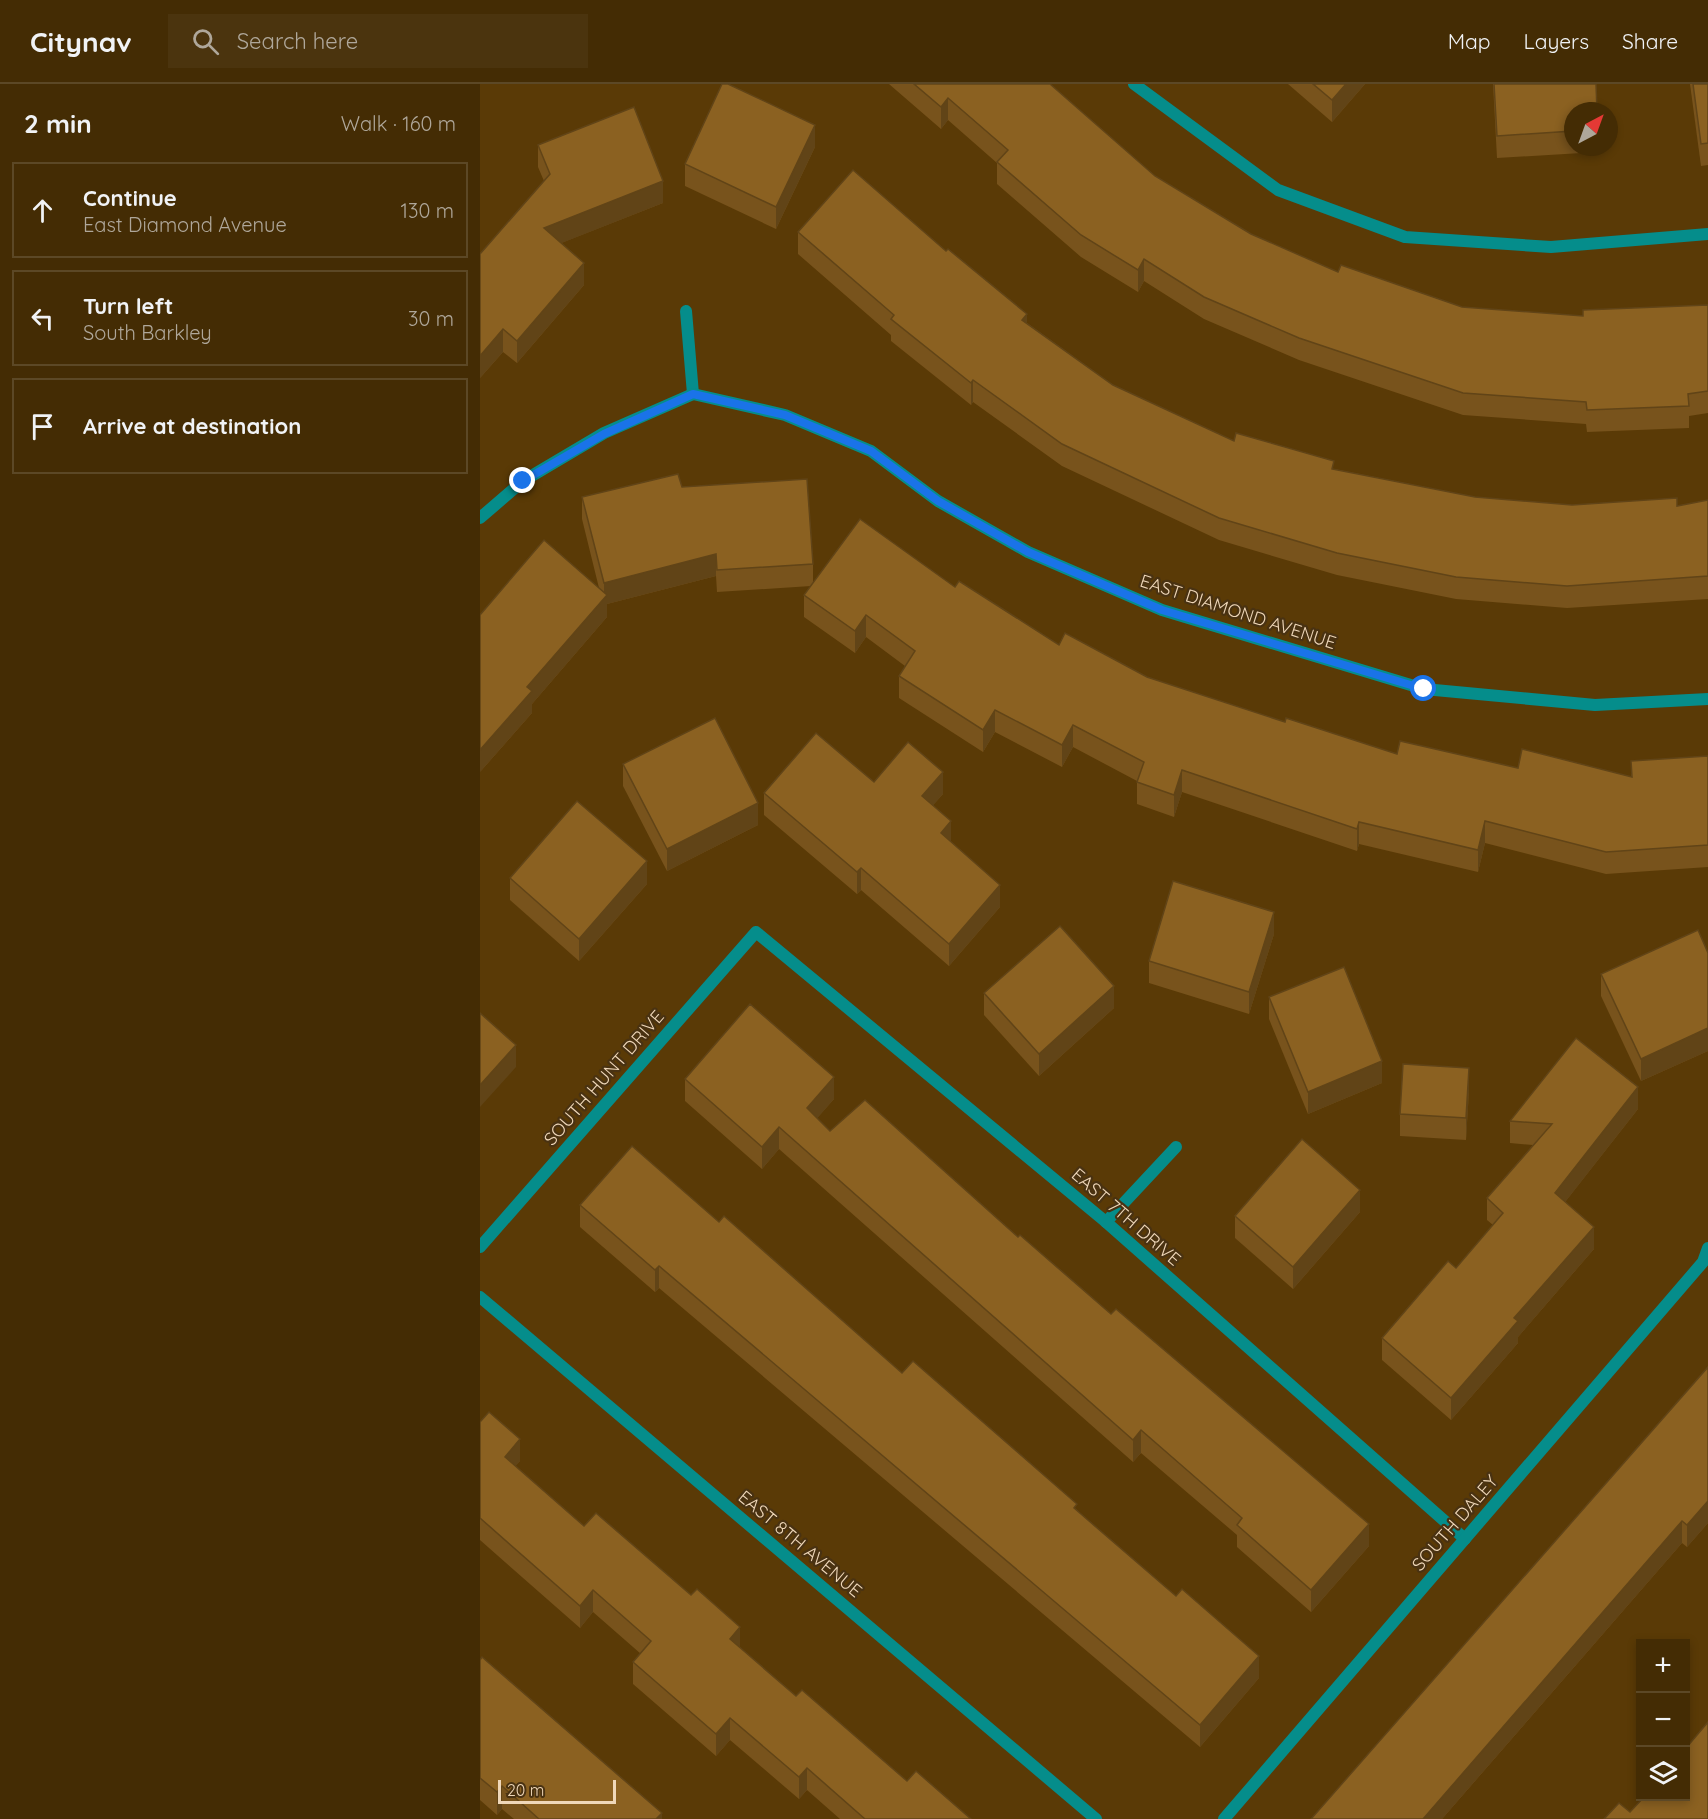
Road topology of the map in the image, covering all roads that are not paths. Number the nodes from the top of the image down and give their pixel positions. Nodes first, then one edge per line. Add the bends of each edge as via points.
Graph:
1 (1134, 84) edge
2 (1149, 89) edge
3 (1708, 234) edge
4 (686, 311) dead end
5 (693, 394) junction
6 (480, 518) edge
7 (1708, 699) edge
8 (756, 932) joint
9 (1176, 1147) dead end
10 (1106, 1222) junction
11 (480, 1247) edge
12 (1708, 1248) edge
13 (480, 1297) edge
14 (1465, 1539) junction
15 (1096, 1819) edge
16 (1224, 1819) edge

1 - 2 street
2 - 3 street via 1278,190 1405,237 1551,247
4 - 5 street
5 - 6 street via 604,434 523,481
5 - 7 street, EAST DIAMOND AVENUE via 785,415 871,451 938,501 1028,552 1162,610 1424,689 1596,705
8 - 10 street, EAST 7TH DRIVE
8 - 11 street, SOUTH HUNT DRIVE
9 - 10 street
10 - 14 street, EAST 7TH DRIVE
12 - 14 street, SOUTH DALEY via 1703,1263
13 - 15 street, EAST 8TH AVENUE
14 - 16 street, SOUTH DALEY

